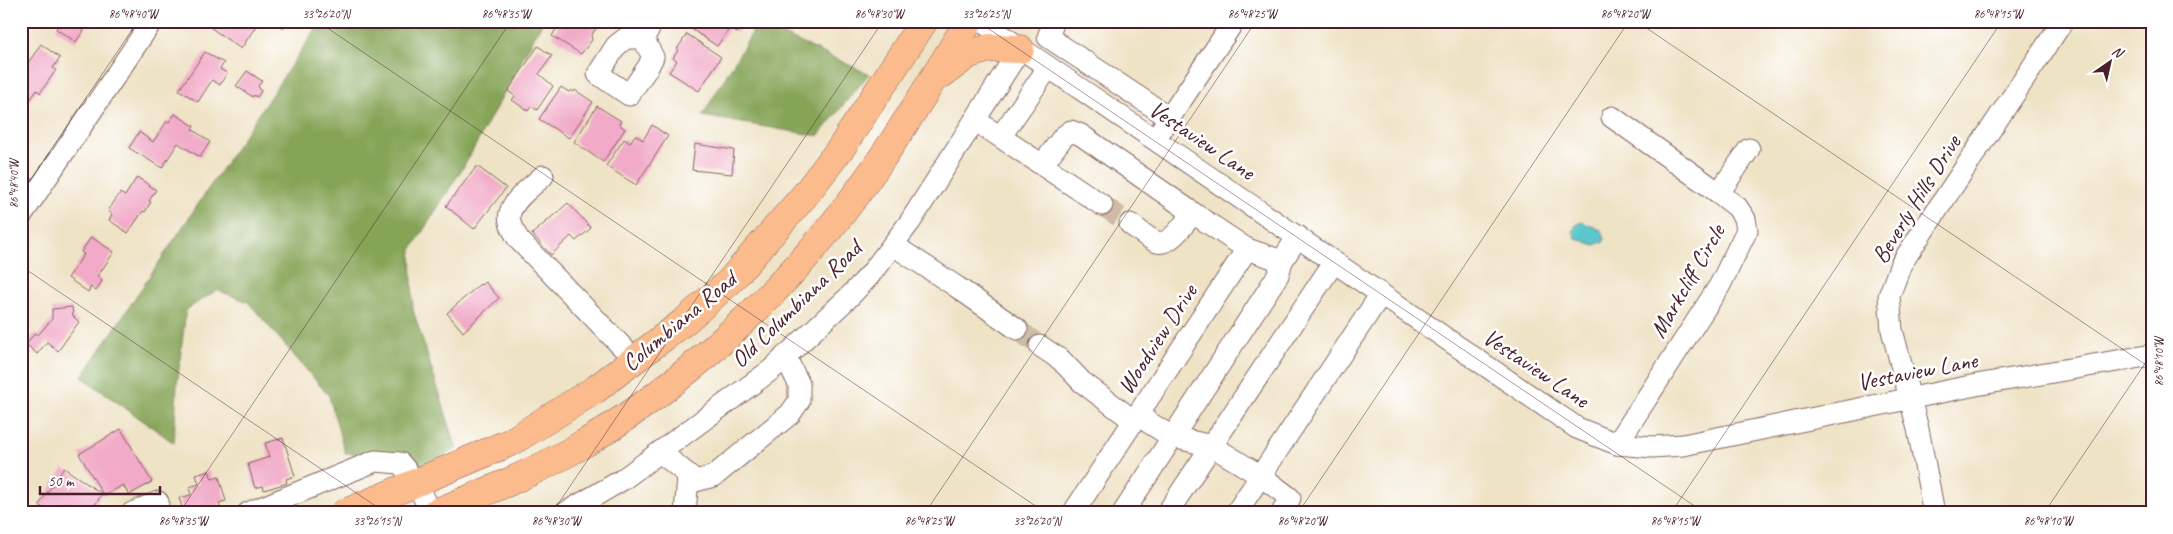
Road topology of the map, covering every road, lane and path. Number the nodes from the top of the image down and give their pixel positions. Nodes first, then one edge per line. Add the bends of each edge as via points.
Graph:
1 (152, 21) edge
2 (924, 21) edge
3 (969, 21) edge
4 (982, 21) edge
5 (1234, 21) edge
6 (2063, 21) edge
7 (1051, 29) edge
8 (1034, 59) junction
9 (1107, 76) junction
10 (931, 83) junction
11 (1093, 98) junction
12 (1612, 117) dead end
13 (1170, 118) junction
14 (975, 120) junction
15 (1001, 136) junction
16 (1155, 140) junction
17 (841, 148) junction
18 (1749, 149) dead end
19 (1043, 164) junction
20 (873, 171) junction
21 (543, 176) dead end
22 (1719, 192) junction
23 (1102, 205) tunnel mouth
24 (1193, 212) junction
25 (21, 216) edge
26 (1130, 224) tunnel mouth
27 (1298, 236) junction
28 (893, 245) junction
29 (1247, 249) junction
30 (1334, 262) junction
31 (1280, 268) junction
32 (1381, 294) junction
33 (1017, 329) tunnel mouth
34 (1040, 346) tunnel mouth
35 (2152, 355) edge
36 (785, 356) junction
37 (635, 360) junction
38 (659, 392) junction
39 (1910, 399) junction
40 (1135, 418) junction
41 (1172, 437) junction
42 (1616, 444) junction
43 (1212, 446) junction
44 (660, 452) junction
45 (1260, 476) junction
46 (688, 477) junction
47 (417, 483) junction
48 (158, 502) dead end
49 (574, 511) edge
50 (132, 513) edge
51 (248, 513) edge
52 (345, 513) edge
53 (431, 513) edge
54 (435, 513) edge
55 (685, 513) edge
56 (1073, 513) edge
57 (1122, 513) edge
58 (1167, 513) edge
59 (1236, 513) edge
60 (1282, 513) edge
61 (1934, 513) edge

1 - 25 street
2 - 17 main road, Columbiana Road
3 - 10 main road, Columbiana Road
4 - 8 street, Vestaview Lane
5 - 13 street
6 - 39 street, Beverly Hills Drive via 1901,264 1888,296 1892,330
7 - 8 street
7 - 9 street
8 - 10 main road via 990,48 969,54
8 - 11 street, Vestaview Lane
8 - 14 street, Old Columbiana Road
8 - 15 street
9 - 11 street
9 - 13 street
10 - 20 main road, Columbiana Road
11 - 16 street, Vestaview Lane
12 - 22 street
13 - 16 street
14 - 15 street
14 - 28 street, Old Columbiana Road
15 - 19 street
16 - 27 street, Vestaview Lane
17 - 20 main road
17 - 37 main road, Columbiana Road via 777,229 730,281
18 - 22 street, Markcliff Circle
19 - 23 street
19 - 24 street via 1071,131
20 - 38 main road, Columbiana Road via 794,269 716,344
21 - 37 street via 511,209 509,221 518,240
22 - 42 street, Markcliff Circle via 1737,207 1747,230 1720,285
24 - 26 street via 1165,241 1157,242
24 - 29 street
27 - 30 street, Vestaview Lane
27 - 31 street
28 - 33 street
28 - 36 street, Old Columbiana Road via 863,283
29 - 31 street
29 - 40 street, Woodview Drive
30 - 32 street, Vestaview Lane
30 - 43 street
31 - 41 street
32 - 42 street, Vestaview Lane via 1577,428
32 - 45 street
34 - 40 street via 1082,382
35 - 39 street, Vestaview Lane
36 - 44 street, Old Columbiana Road via 771,370
36 - 46 street via 799,384 799,401 790,414 714,476 696,481
37 - 38 main road
37 - 47 main road, Columbiana Road via 596,389 511,442
38 - 54 main road, Columbiana Road via 572,450 528,473
39 - 42 street, Vestaview Lane via 1683,445
39 - 61 street, Beverly Hills Drive
40 - 41 street
40 - 56 street, Woodview Drive
41 - 43 street
41 - 57 street
43 - 45 street
43 - 58 street
44 - 46 street
44 - 49 street, Old Columbiana Road
45 - 59 street
45 - 60 street via 1290,498
46 - 55 street
47 - 51 street via 400,464 375,461
47 - 52 main road, Columbiana Road
47 - 53 street
48 - 50 street

